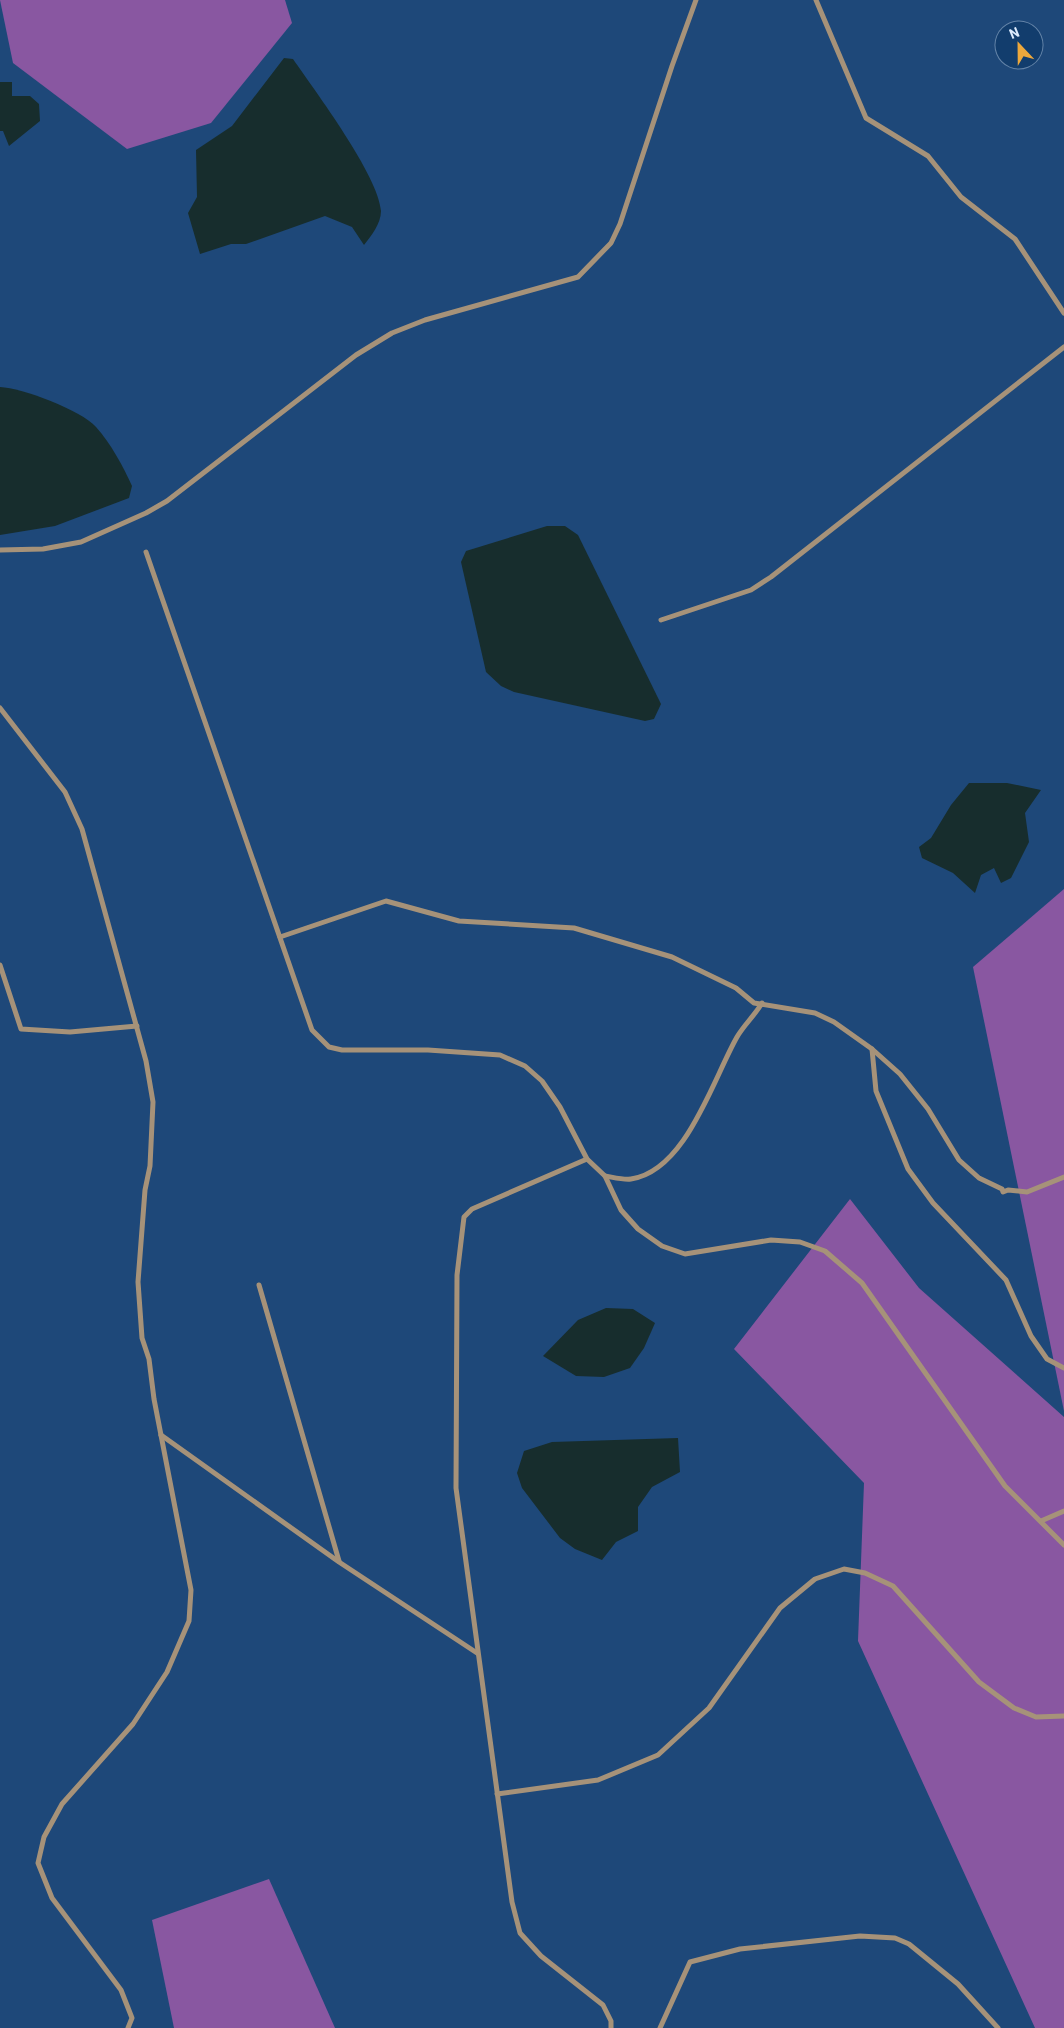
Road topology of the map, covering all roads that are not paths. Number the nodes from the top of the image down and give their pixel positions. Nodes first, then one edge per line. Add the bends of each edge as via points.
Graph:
1 (696, 0) edge
2 (816, 0) edge
3 (1064, 313) edge
4 (1064, 347) edge
5 (0, 550) edge
6 (146, 552) dead end
7 (661, 620) dead end
8 (0, 708) edge
9 (280, 937) junction
10 (0, 966) edge
11 (762, 1003) junction
12 (137, 1026) junction
13 (872, 1049) junction
14 (587, 1160) junction
15 (604, 1176) junction
16 (1064, 1177) edge
17 (259, 1285) dead end
18 (1064, 1368) edge
19 (161, 1435) junction
20 (1064, 1511) edge
21 (1041, 1521) junction
22 (1064, 1545) edge
23 (339, 1562) junction
24 (477, 1653) junction
25 (1064, 1716) edge
26 (497, 1794) junction
27 (128, 2028) edge
28 (611, 2028) edge
29 (660, 2028) edge
30 (998, 2028) edge

1 - 5 street via 620,224 611,243 578,277 425,320 392,333 356,355 167,501 108,532 43,550
2 - 3 street via 866,118 928,156 961,197 1015,239
4 - 7 street via 751,590
6 - 9 street
8 - 12 street via 65,792 82,830
9 - 11 street via 386,901 459,921 574,928 672,957 736,988 754,1003
9 - 14 street via 312,1030 329,1047 500,1055 525,1066 542,1081 560,1107
10 - 12 street via 21,1028 70,1032
11 - 13 street via 815,1013 834,1022
11 - 15 street via 738,1035 687,1136 668,1161 631,1179
12 - 19 street via 153,1102 138,1282 142,1338 149,1359
13 - 16 street via 900,1074 928,1109 959,1160 979,1178 1003,1192 1027,1192
13 - 18 street via 876,1091 908,1168 932,1202 1006,1280 1030,1336 1047,1358
14 - 15 street
14 - 24 street via 472,1209 464,1217 457,1275 456,1488
15 - 21 street via 622,1210 638,1229 662,1246 685,1254 771,1240 800,1242 826,1251 862,1282 1005,1486
17 - 23 street
19 - 23 street
19 - 27 street via 191,1590 188,1621 167,1672 133,1724 62,1804 44,1837 38,1864 52,1898 121,1990 132,2018
20 - 21 street
21 - 22 street
23 - 24 street
24 - 26 street
25 - 26 street via 1036,1718 1014,1708 979,1682 893,1586 865,1573 844,1569 815,1579 780,1608 709,1708 658,1755 598,1780
26 - 28 street via 512,1902 520,1933 541,1956 603,2005
29 - 30 street via 690,1962 740,1949 860,1936 895,1938 908,1944 958,1984

